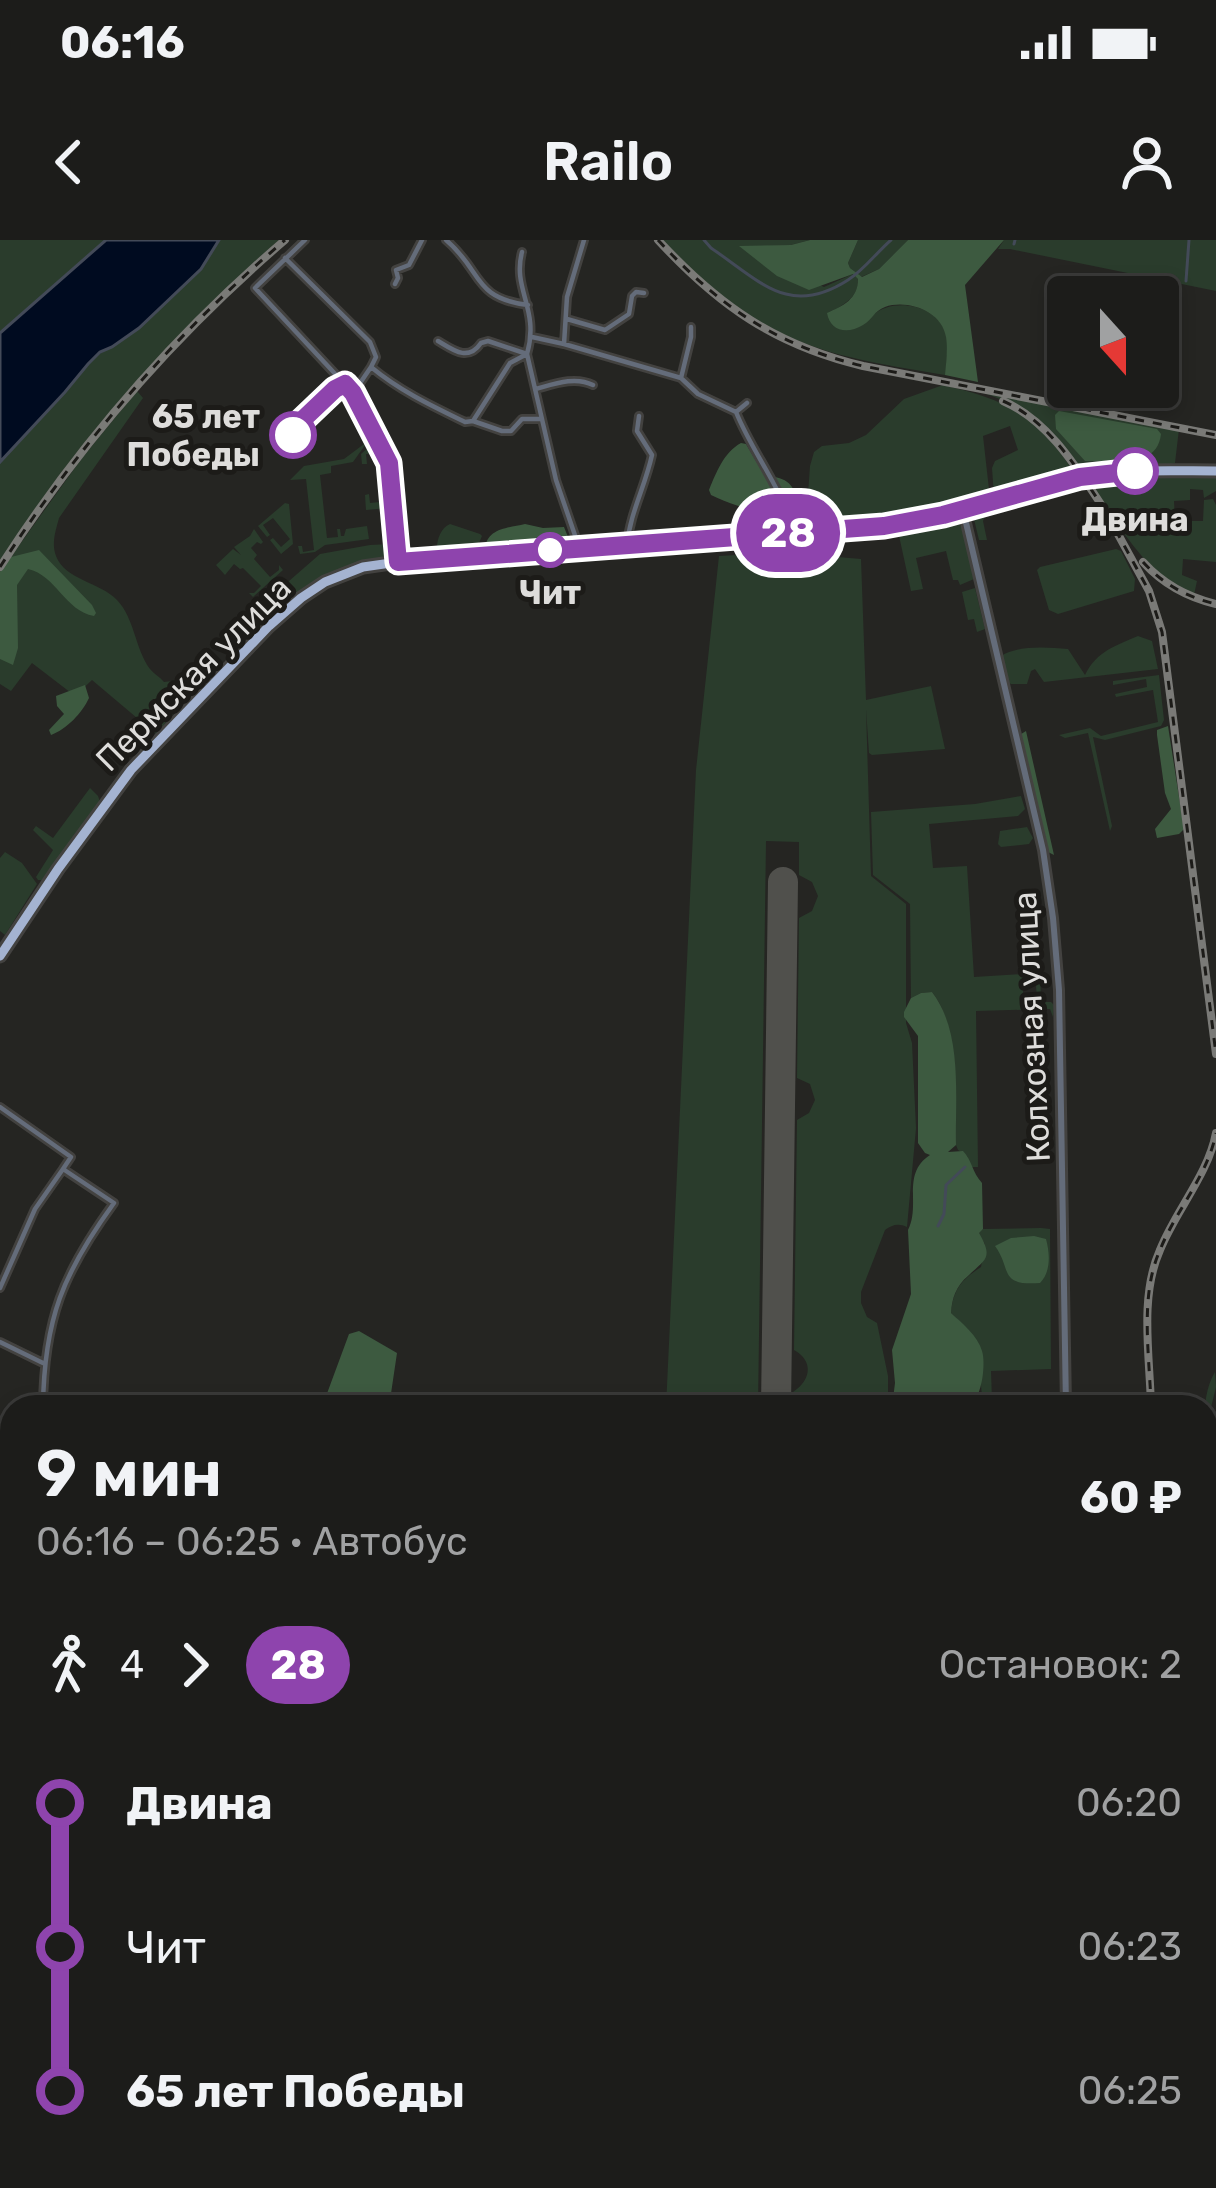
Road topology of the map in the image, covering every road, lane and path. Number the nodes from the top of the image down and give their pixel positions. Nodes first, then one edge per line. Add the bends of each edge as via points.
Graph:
1 (305, 240) edge
2 (422, 240) edge
3 (446, 240) edge
4 (584, 240) edge
5 (522, 252) dead end
6 (285, 258) junction
7 (394, 284) dead end
8 (644, 293) dead end
9 (528, 305) junction
10 (567, 319) junction
11 (691, 327) dead end
12 (532, 337) junction
13 (438, 341) dead end
14 (564, 344) junction
15 (527, 354) junction
16 (371, 367) junction
17 (681, 378) junction
18 (593, 385) dead end
19 (536, 389) junction
20 (353, 393) junction
21 (747, 403) dead end
22 (736, 412) junction
23 (639, 416) dead end
24 (541, 419) junction
25 (473, 421) junction
26 (1216, 471) edge
27 (963, 510) junction
28 (794, 533) junction
29 (627, 545) junction
30 (579, 548) junction
31 (398, 562) junction
32 (0, 956) edge
33 (0, 1109) edge
34 (64, 1168) junction
35 (0, 1288) edge
36 (0, 1342) edge
37 (43, 1363) junction
38 (43, 1395) edge
39 (1066, 1395) edge

1 - 6 street
2 - 7 street via 409,265 396,269
3 - 9 street via 491,295
4 - 10 street
5 - 9 street via 519,281
6 - 16 street via 370,342
6 - 20 street via 255,288
8 - 10 street via 636,292 629,314 604,330
9 - 12 street
10 - 14 street
11 - 17 street
12 - 14 street
12 - 15 street
13 - 15 street via 460,353 488,341
14 - 17 street
15 - 19 street
15 - 25 street via 510,363
16 - 20 street
16 - 25 street via 407,393
17 - 22 street
18 - 19 street
19 - 24 street
20 - 31 street via 389,463
21 - 22 street
22 - 28 street
23 - 29 street via 637,430 652,455
24 - 25 street via 502,431
24 - 30 street
26 - 27 main road, Пермская улица via 1100,474
27 - 28 main road, Пермская улица
27 - 39 street, Колхозная улица via 1046,862 1055,932
28 - 29 main road, Пермская улица
29 - 30 main road, Пермская улица
30 - 31 main road, Пермская улица
31 - 32 main road, Пермская улица via 326,582 269,626 117,787
33 - 34 street via 71,1157
34 - 35 street via 35,1209
34 - 37 street via 114,1203 64,1282
36 - 37 street
37 - 38 street

